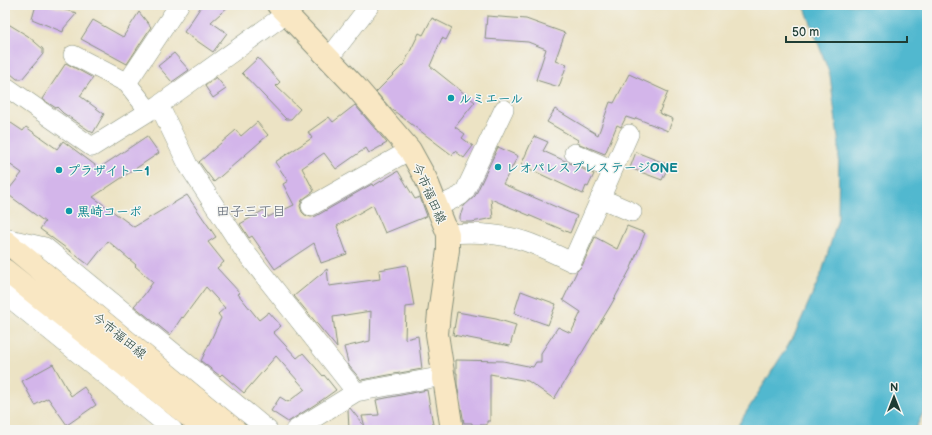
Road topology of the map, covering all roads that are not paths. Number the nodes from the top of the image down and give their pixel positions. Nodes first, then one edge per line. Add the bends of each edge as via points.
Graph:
1 (179, 5) edge
2 (370, 5) edge
3 (282, 9) edge
4 (73, 55) dead end
5 (329, 58) junction
6 (127, 83) junction
7 (5, 86) edge
8 (154, 108) junction
9 (504, 109) dead end
10 (629, 134) dead end
11 (410, 150) junction
12 (574, 153) dead end
13 (613, 170) junction
14 (600, 198) junction
15 (312, 206) dead end
16 (437, 207) junction
17 (632, 212) dead end
18 (448, 234) junction
19 (5, 238) edge
20 (5, 241) edge
21 (5, 270) edge
22 (5, 284) edge
23 (444, 376) junction
24 (356, 392) junction
25 (185, 414) edge
26 (206, 430) edge
27 (235, 430) edge
28 (268, 430) edge
29 (295, 430) edge
30 (452, 430) edge

1 - 6 street
2 - 5 street
3 - 5 main road, 今市福田線
3 - 8 street
4 - 6 street
5 - 11 main road, 今市福田線
6 - 8 street
7 - 8 street via 92,147
8 - 24 street via 243,249
9 - 16 street via 465,191
10 - 13 street
11 - 15 street
11 - 16 main road, 今市福田線 via 426,178
12 - 13 street
13 - 14 street
14 - 17 street
14 - 18 street via 572,262 525,241 504,235 470,232
16 - 18 main road, 今市福田線
18 - 23 main road, 今市福田線 via 437,334
19 - 28 street via 45,247
20 - 25 main road, 今市福田線
21 - 25 main road, 今市福田線
22 - 25 street via 16,303
23 - 24 street
23 - 30 main road, 今市福田線
24 - 29 street
25 - 26 main road, 今市福田線
25 - 27 main road, 今市福田線

